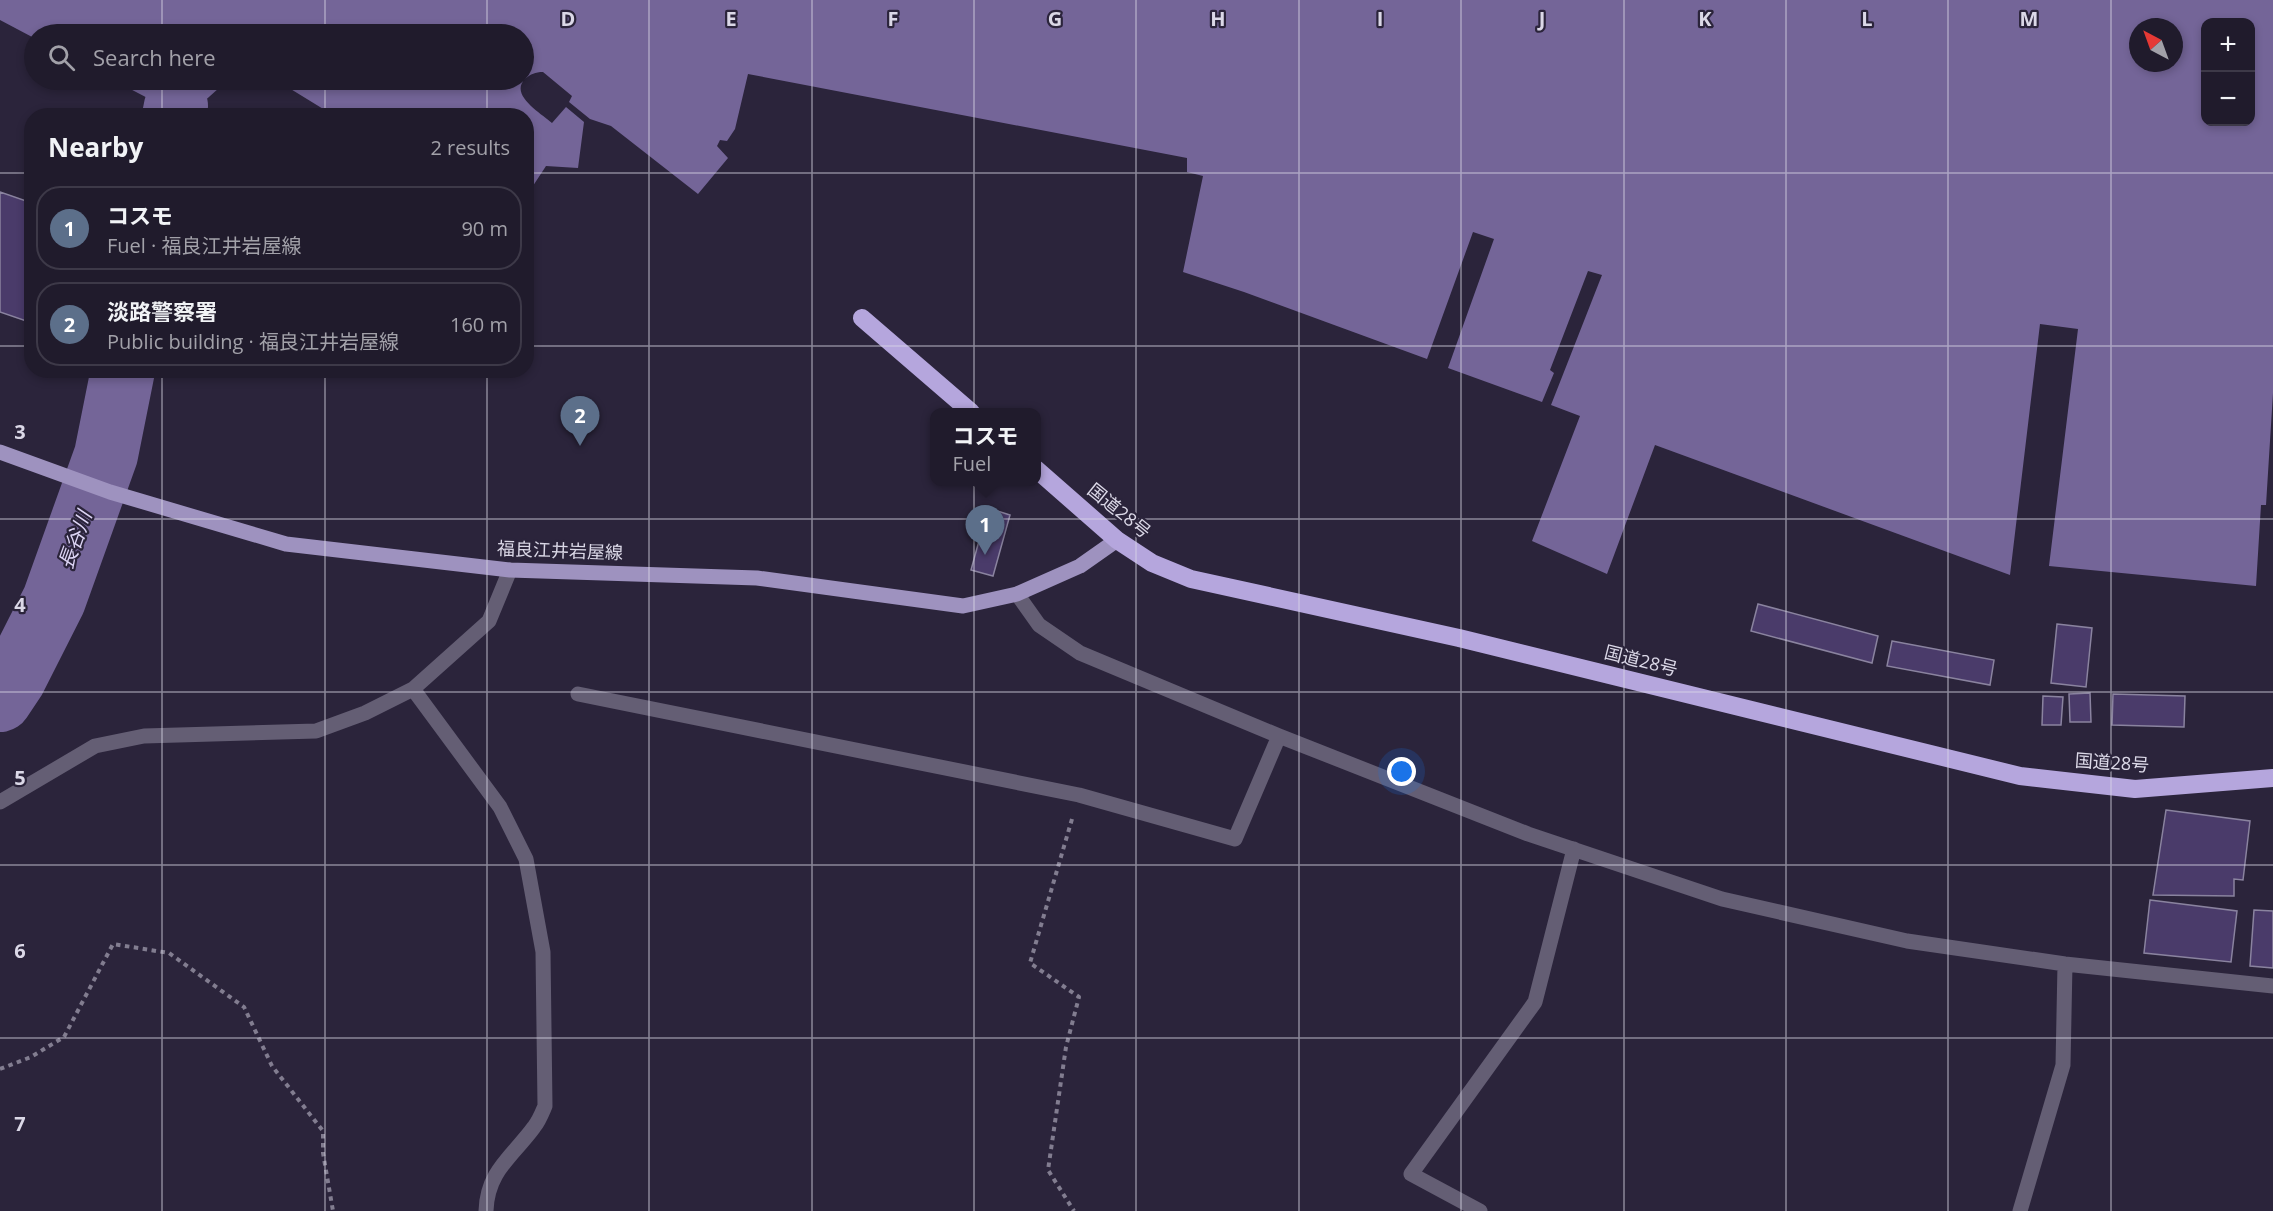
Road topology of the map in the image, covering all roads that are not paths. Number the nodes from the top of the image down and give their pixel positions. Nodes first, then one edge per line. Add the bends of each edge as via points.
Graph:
1 (862, 318) dead end
2 (966, 408) edge
3 (0, 452) edge
4 (1041, 473) edge
5 (1117, 540) junction
6 (510, 570) junction
7 (1017, 594) junction
8 (413, 689) junction
9 (578, 694) dead end
10 (1279, 736) junction
11 (2273, 778) edge
12 (0, 802) edge
13 (1574, 849) junction
14 (2065, 964) junction
15 (2273, 986) edge
16 (486, 1211) edge
17 (1480, 1211) edge
18 (2020, 1211) edge

1 - 2 highway
3 - 6 main road, 福良江井岩屋線 via 110,492 286,544
4 - 5 highway, 国道28号
5 - 7 main road, 福良江井岩屋線 via 1080,566
5 - 11 highway, 国道28号 via 1152,563 1191,579 1459,638 2020,776 2135,789
6 - 7 main road, 福良江井岩屋線 via 757,578 963,606
6 - 8 street via 489,621
7 - 10 street via 1038,625 1080,653
8 - 12 street via 365,713 316,730 144,736 95,746
8 - 16 street via 500,807 526,859 543,952 545,1106 536,1126 498,1169 486,1196
9 - 10 street via 1078,795 1235,839
10 - 13 street
13 - 14 street via 1722,899 1907,941
13 - 17 street via 1535,1002 1411,1174
14 - 15 street
14 - 18 street via 2063,1065

